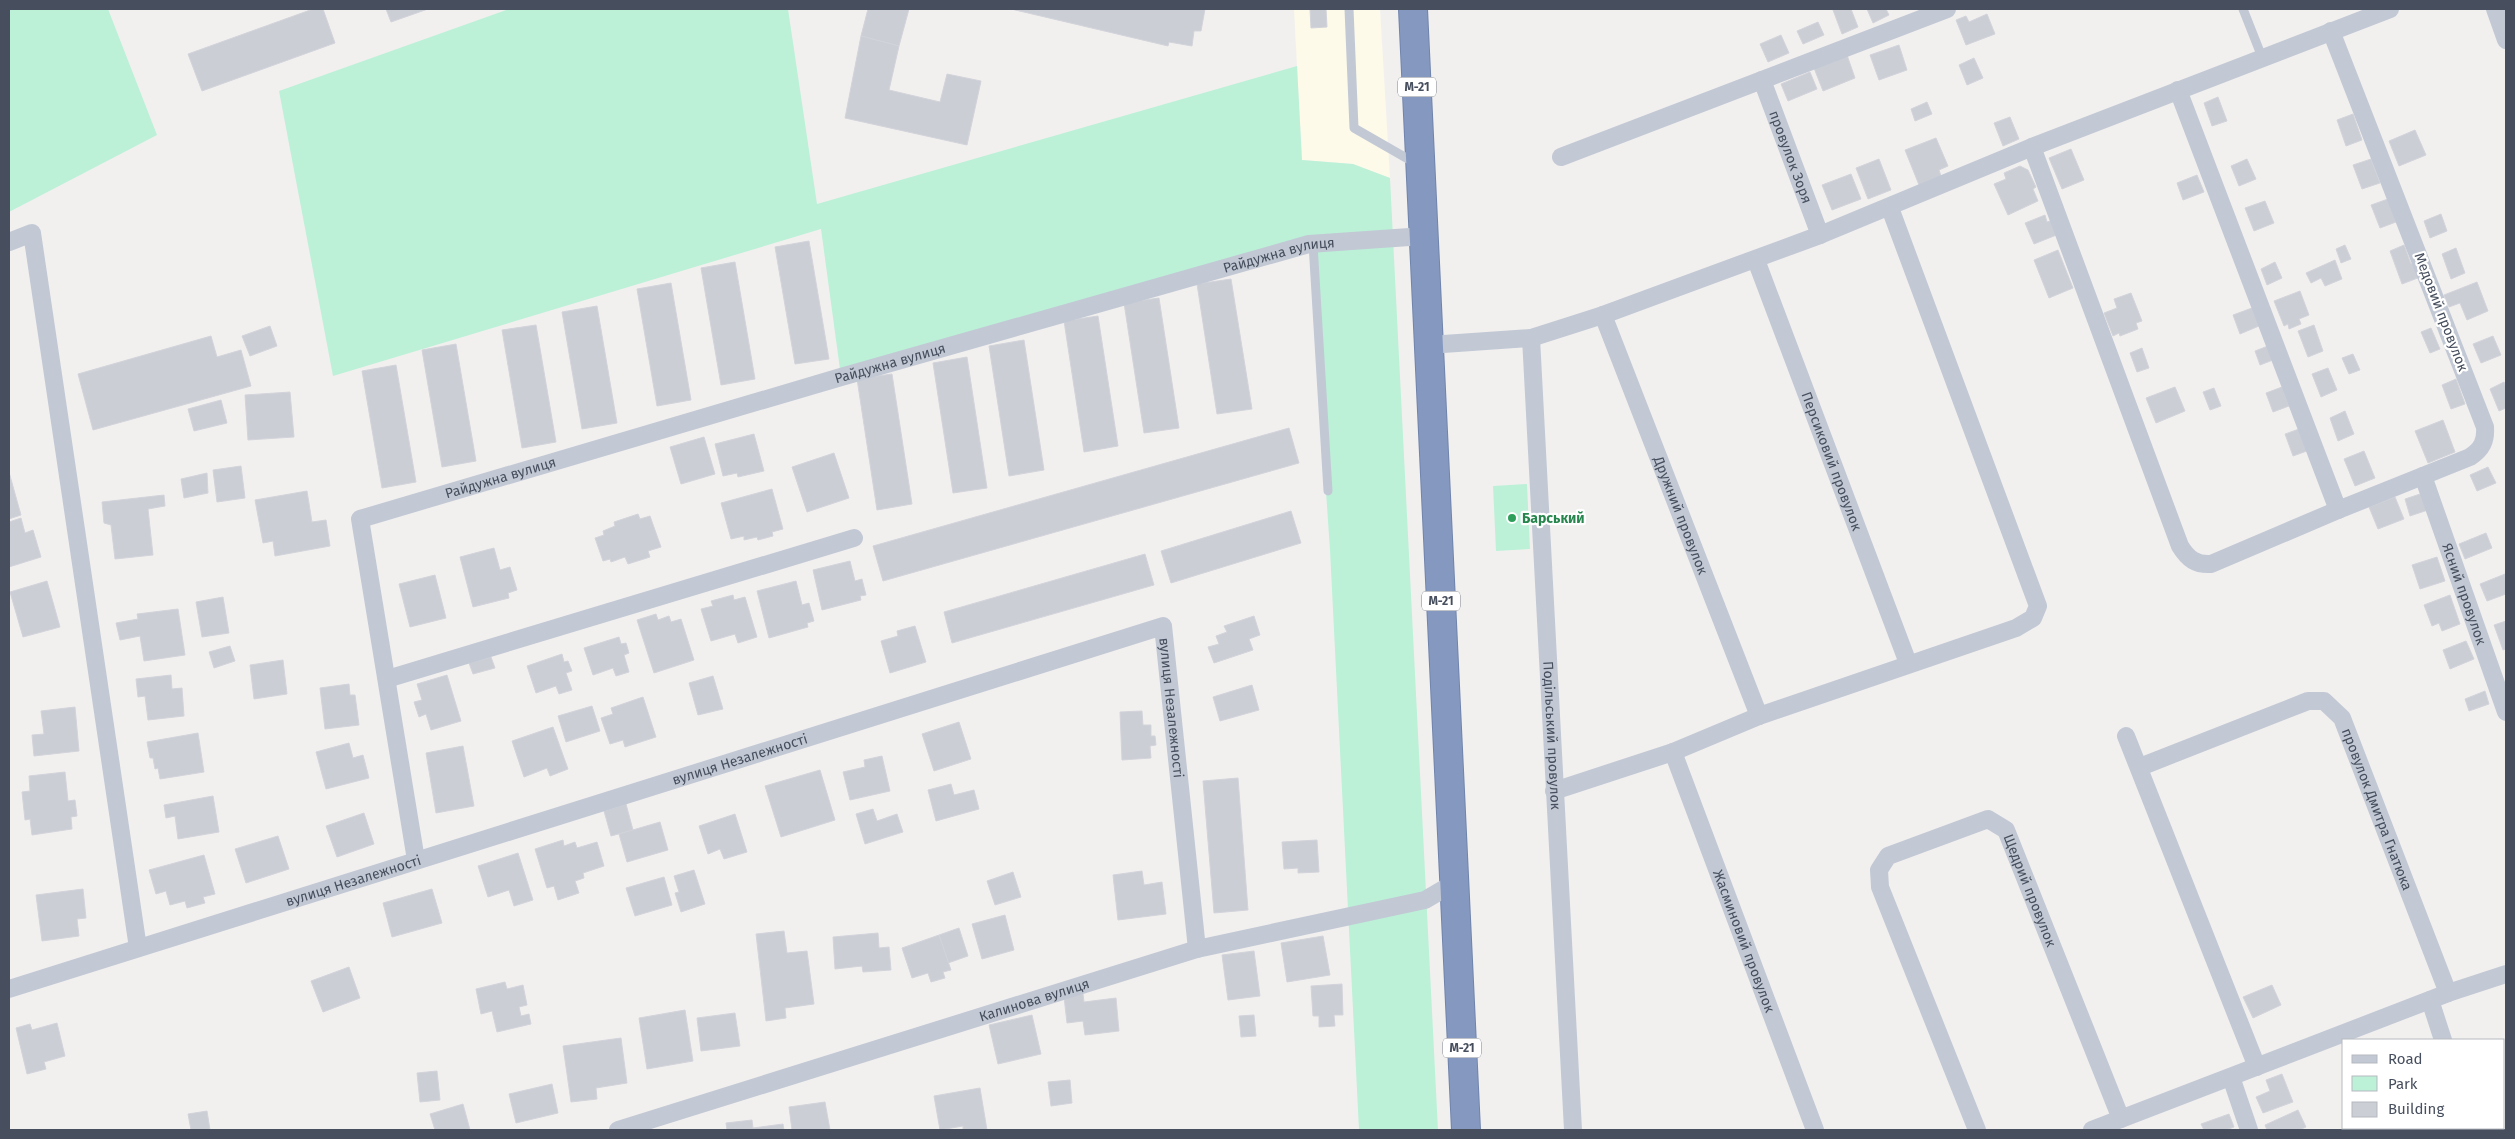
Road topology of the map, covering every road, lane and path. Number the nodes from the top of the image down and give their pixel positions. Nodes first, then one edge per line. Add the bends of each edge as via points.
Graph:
1 (1350, 9) edge
2 (1414, 9) edge
3 (1947, 9) edge
4 (2243, 9) edge
5 (2390, 9) edge
6 (2495, 9) edge
7 (2331, 31) junction
8 (2506, 40) edge
9 (2262, 57) junction
10 (1762, 80) junction
11 (2178, 90) junction
12 (2032, 147) junction
13 (1561, 157) dead end
14 (1421, 166) junction
15 (1890, 208) junction
16 (1820, 235) junction
17 (1424, 236) junction
18 (9, 242) edge
19 (1313, 244) junction
20 (1756, 260) junction
21 (1603, 315) junction
22 (1531, 338) junction
23 (1429, 345) junction
24 (2423, 476) junction
25 (1328, 491) dead end
26 (2338, 510) junction
27 (854, 538) dead end
28 (1908, 663) junction
29 (387, 679) junction
30 (2506, 712) edge
31 (1759, 716) junction
32 (2126, 736) dead end
33 (1673, 752) junction
34 (2140, 767) junction
35 (1554, 791) junction
36 (416, 860) junction
37 (1454, 883) junction
38 (138, 948) junction
39 (1197, 949) junction
40 (2506, 974) edge
41 (9, 989) edge
42 (2448, 994) junction
43 (2430, 1000) junction
44 (2443, 1039) edge
45 (2257, 1067) junction
46 (2231, 1077) junction
47 (2120, 1119) junction
48 (618, 1130) edge
49 (1466, 1130) edge
50 (1573, 1130) edge
51 (1815, 1130) edge
52 (1977, 1130) edge
53 (2092, 1130) edge
54 (2249, 1130) edge

1 - 14 lane via 1354,128
2 - 14 highway, М-21
3 - 10 street
4 - 9 lane
5 - 7 street
6 - 8 street
7 - 9 street
7 - 24 street, Медовий провулок via 2486,427 2484,444 2478,452
9 - 11 street
10 - 13 street
10 - 16 street, провулок Зоря
11 - 12 street
11 - 26 street
12 - 15 street
12 - 26 street, Медовий провулок via 2177,537 2187,556 2195,562 2211,564
14 - 17 highway, М-21
15 - 16 street
15 - 28 street via 2038,606 2033,618 2016,628
16 - 20 street
17 - 19 street, Райдужна вулиця
17 - 23 highway, М-21
18 - 38 street via 32,233
19 - 25 lane
19 - 29 street, Райдужна вулиця via 860,371 360,518
20 - 21 street
20 - 28 street, Персиковий провулок
21 - 22 street
21 - 31 street, Дружний провулок
22 - 23 street
22 - 35 street, Подільський провулок
23 - 37 highway, М-21
24 - 26 street, Медовий провулок
24 - 30 street, Ясний провулок
27 - 29 street
28 - 31 street
29 - 36 street
31 - 33 street
32 - 34 street
33 - 35 street
33 - 51 street, Жасминовий провулок
34 - 42 street, провулок Дмитра Гнатюка via 2308,700 2324,701 2342,718
34 - 45 street
35 - 50 street, Подільський провулок
36 - 38 street, вулиця Незалежності
36 - 39 street, вулиця Незалежності via 1163,626
37 - 39 street, Калинова вулиця via 1425,900
37 - 49 highway, М-21
38 - 41 street, вулиця Незалежності
39 - 48 street, Калинова вулиця
40 - 42 street
42 - 43 street
43 - 44 street
43 - 45 street
45 - 46 street
46 - 47 street
46 - 54 street
47 - 52 street, Щедрий провулок via 2006,830 1988,820 1888,856 1879,870 1880,887
47 - 53 street

